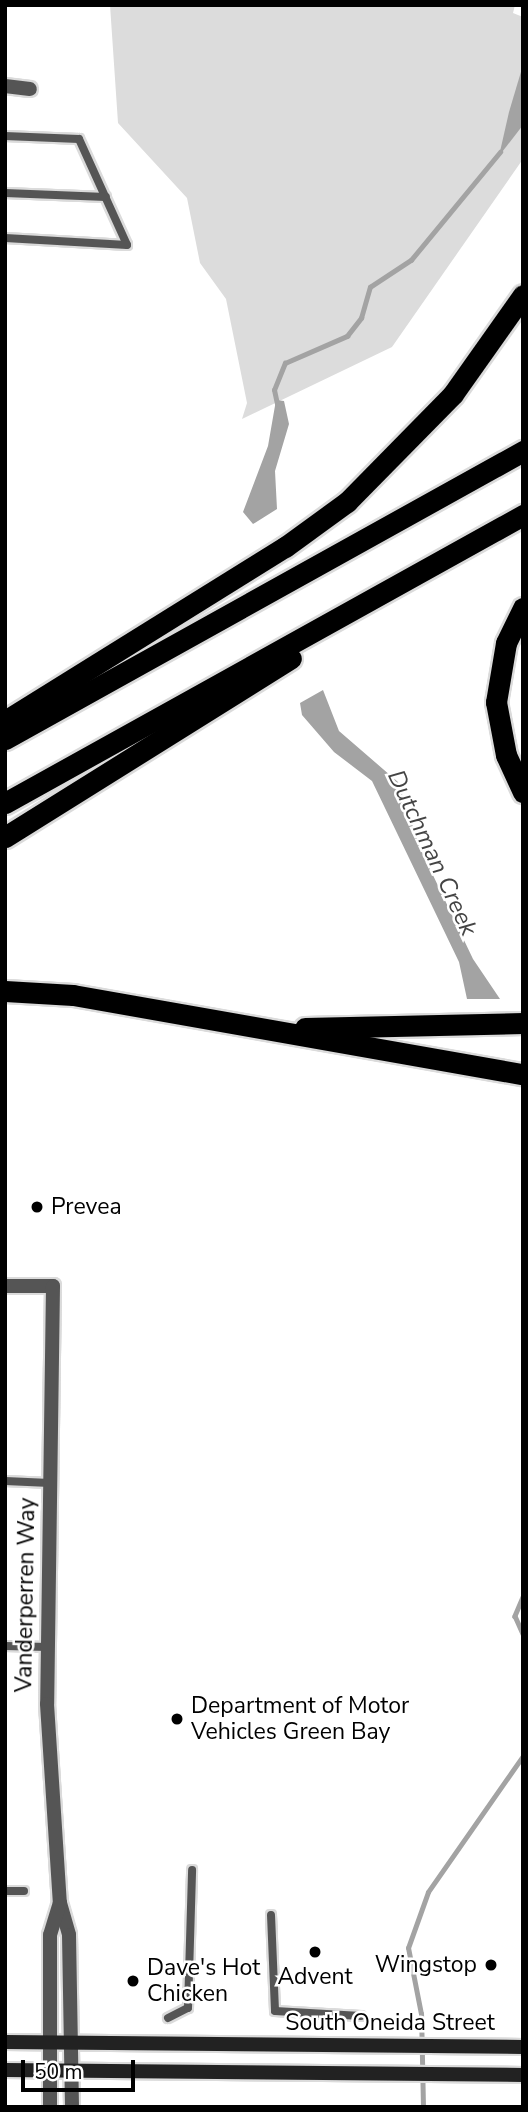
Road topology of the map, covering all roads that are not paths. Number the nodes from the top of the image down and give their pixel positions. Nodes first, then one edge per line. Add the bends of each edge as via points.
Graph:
1 (5, 86) edge
2 (30, 89) dead end
3 (5, 136) edge
4 (5, 193) edge
5 (106, 197) junction
6 (5, 238) edge
7 (523, 295) edge
8 (523, 451) edge
9 (523, 514) edge
10 (418, 576) junction
11 (523, 608) edge
12 (5, 721) edge
13 (5, 739) edge
14 (523, 792) edge
15 (5, 803) edge
16 (5, 837) edge
17 (5, 991) edge
18 (523, 1023) edge
19 (271, 1030) junction
20 (523, 1074) edge
21 (5, 1286) edge
22 (5, 1481) edge
23 (50, 1483) junction
24 (5, 1646) edge
25 (48, 1647) junction
26 (192, 1870) dead end
27 (5, 1891) edge
28 (24, 1891) dead end
29 (60, 1903) junction
30 (271, 1914) dead end
31 (361, 2015) dead end
32 (168, 2018) dead end
33 (5, 2042) edge
34 (50, 2043) junction
35 (72, 2043) junction
36 (523, 2047) edge
37 (5, 2070) edge
38 (50, 2071) junction
39 (73, 2071) junction
40 (523, 2075) edge
41 (50, 2107) edge
42 (72, 2107) edge

1 - 2 street
3 - 5 lane via 79,139
4 - 5 lane
5 - 6 lane via 127,245
7 - 12 highway via 453,394 347,502 285,547
8 - 13 highway
9 - 10 highway
10 - 15 highway
10 - 16 highway
11 - 14 highway via 506,643 496,702 506,755
17 - 19 highway via 73,995
18 - 19 highway
19 - 20 highway
21 - 23 street, Vanderperren Way via 53,1286
22 - 23 lane
23 - 25 street, Vanderperren Way
24 - 25 lane
25 - 29 street, Vanderperren Way
26 - 32 lane via 188,2008
27 - 28 lane
29 - 34 street, Vanderperren Way via 50,1935
29 - 35 street, Vanderperren Way via 69,1936
30 - 31 lane via 275,2011
33 - 34 street, South Oneida Street
34 - 35 street, South Oneida Street
34 - 38 street, Vanderperren Way
35 - 36 street, South Oneida Street
35 - 39 street, Vanderperren Way
37 - 38 street
38 - 39 street
38 - 41 street, Vanderperren Way
39 - 40 street
39 - 42 street, Vanderperren Way

